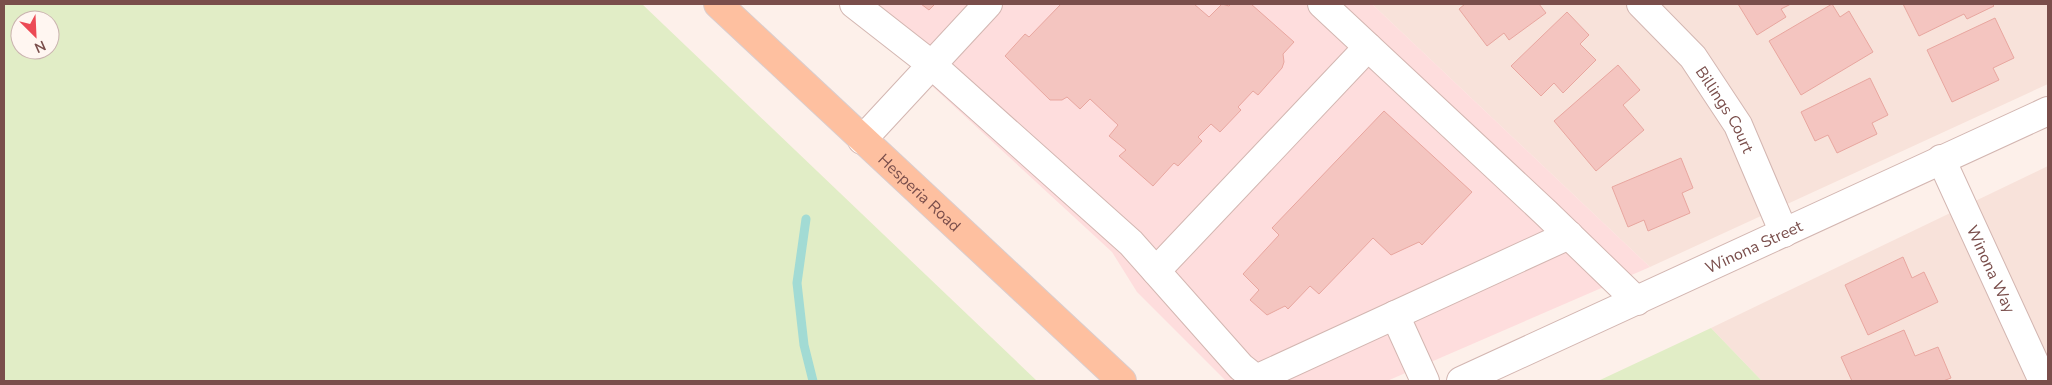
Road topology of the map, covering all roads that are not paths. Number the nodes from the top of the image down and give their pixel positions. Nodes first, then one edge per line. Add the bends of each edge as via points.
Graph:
1 (718, 4) edge
2 (854, 4) edge
3 (988, 4) edge
4 (1322, 4) edge
5 (1641, 4) edge
6 (1368, 47) junction
7 (932, 65) junction
8 (2048, 111) edge
9 (862, 140) junction
10 (1941, 159) junction
11 (1784, 233) junction
12 (1569, 235) junction
13 (1156, 272) junction
14 (1636, 301) junction
15 (1395, 315) junction
16 (2042, 379) dead end
17 (1122, 381) edge
18 (1425, 381) edge
19 (1461, 381) edge

1 - 9 main road, Hesperia Road
2 - 7 street
3 - 7 street
4 - 6 street
5 - 11 street, Billings Court via 1693,57 1738,125
6 - 12 street
6 - 13 street
7 - 9 street
7 - 13 street via 1131,243
8 - 10 street, Winona Street
9 - 17 main road, Hesperia Road
10 - 11 street, Winona Street
10 - 16 street, Winona Way
11 - 14 street, Winona Street
12 - 14 street
12 - 15 street
13 - 15 street via 1241,367 1256,379
14 - 19 street, Winona Street
15 - 18 street

